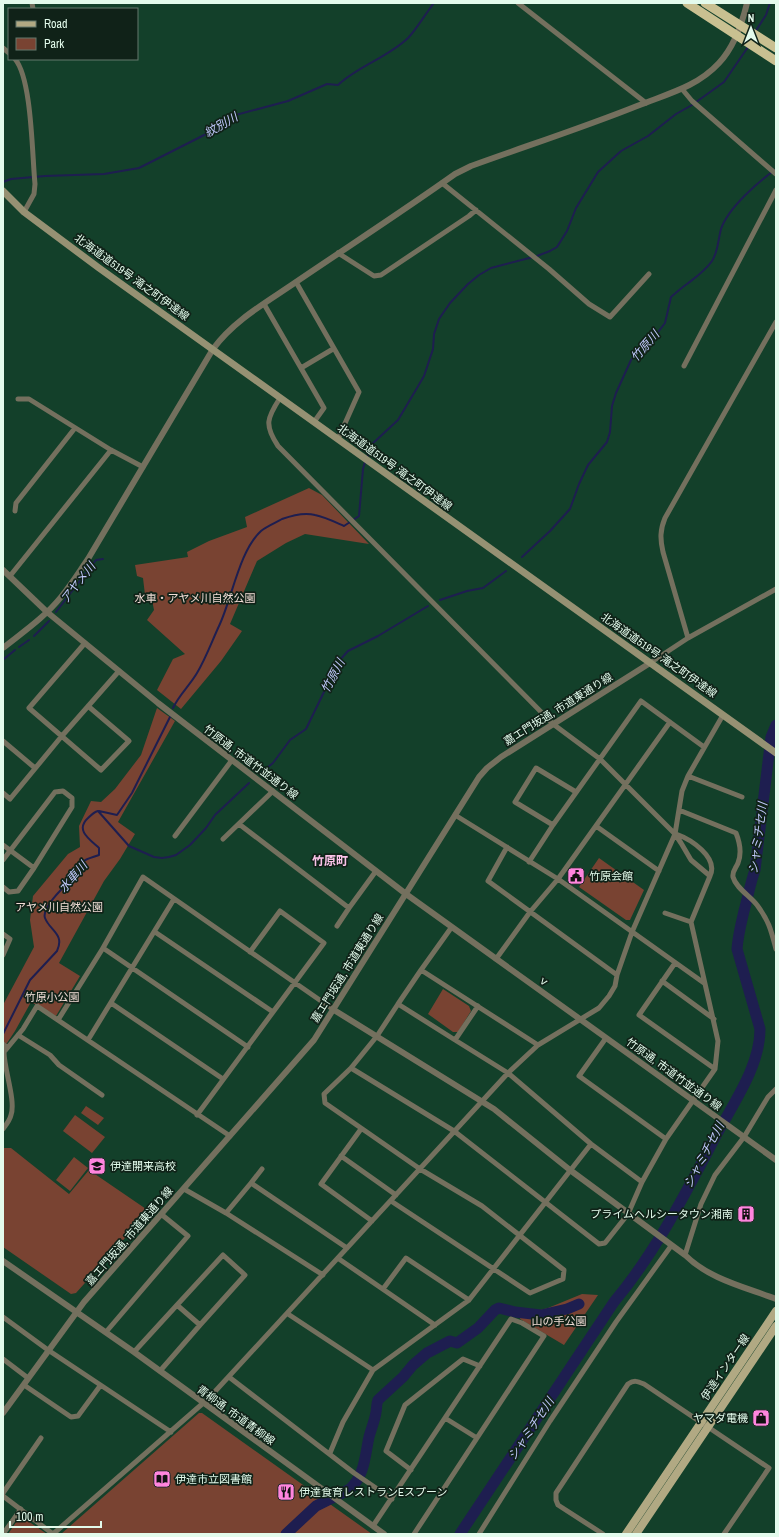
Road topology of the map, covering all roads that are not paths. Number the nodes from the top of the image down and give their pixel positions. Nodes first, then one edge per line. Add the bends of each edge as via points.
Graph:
1 (518, 3) edge
2 (687, 3) edge
3 (747, 3) edge
4 (708, 5) edge
5 (776, 48) edge
6 (15, 60) edge
7 (776, 61) edge
8 (682, 89) junction
9 (646, 103) junction
10 (776, 174) edge
11 (442, 183) junction
12 (776, 190) edge
13 (4, 192) edge
14 (476, 210) junction
15 (24, 212) junction
16 (338, 253) junction
17 (649, 274) dead end
18 (296, 282) junction
19 (264, 304) junction
20 (776, 322) edge
21 (213, 349) junction
22 (333, 349) junction
23 (684, 366) dead end
24 (301, 368) junction
25 (280, 398) junction
26 (18, 399) dead end
27 (314, 422) junction
28 (76, 428) junction
29 (338, 439) junction
30 (111, 450) junction
31 (143, 467) junction
32 (15, 511) dead end
33 (3, 570) edge
34 (10, 576) junction
35 (776, 589) edge
36 (47, 612) junction
37 (688, 638) junction
38 (84, 643) junction
39 (3, 648) edge
40 (650, 663) junction
41 (119, 671) junction
42 (88, 706) junction
43 (723, 715) junction
44 (670, 722) junction
45 (553, 724) junction
46 (61, 737) junction
47 (3, 741) edge
48 (704, 747) junction
49 (776, 753) edge
50 (600, 759) junction
51 (232, 760) junction
52 (35, 768) junction
53 (688, 776) junction
54 (626, 784) junction
55 (273, 791) junction
56 (576, 792) junction
57 (3, 793) edge
58 (742, 798) dead end
59 (679, 810) junction
60 (455, 815) junction
61 (239, 824) junction
62 (553, 825) junction
63 (596, 826) junction
64 (675, 834) junction
65 (175, 836) dead end
66 (223, 839) dead end
67 (3, 844) edge
68 (507, 847) junction
69 (10, 850) junction
70 (3, 860) edge
71 (529, 862) junction
72 (34, 868) junction
73 (376, 871) junction
74 (659, 871) junction
75 (710, 876) junction
76 (558, 879) junction
77 (3, 886) edge
78 (406, 894) junction
79 (174, 899) junction
80 (349, 908) junction
81 (530, 912) junction
82 (665, 913) dead end
83 (691, 922) junction
84 (337, 926) dead end
85 (452, 928) junction
86 (155, 932) junction
87 (632, 932) junction
88 (3, 934) edge
89 (103, 948) junction
90 (776, 949) edge
91 (250, 952) junction
92 (3, 955) edge
93 (496, 959) junction
94 (676, 963) junction
95 (132, 968) junction
96 (421, 970) junction
97 (617, 975) junction
98 (662, 981) junction
99 (294, 982) junction
100 (704, 983) junction
101 (111, 1002) junction
102 (398, 1004) junction
103 (478, 1006) junction
104 (334, 1010) junction
105 (273, 1012) junction
106 (580, 1019) junction
107 (714, 1019) junction
108 (58, 1020) junction
109 (18, 1035) junction
110 (377, 1036) junction
111 (606, 1038) junction
112 (88, 1040) junction
113 (455, 1040) junction
114 (3, 1044) edge
115 (538, 1045) junction
116 (248, 1047) junction
117 (8, 1048) junction
118 (351, 1068) junction
119 (715, 1070) junction
120 (508, 1073) junction
121 (223, 1079) junction
122 (776, 1089) edge
123 (102, 1095) dead end
124 (694, 1100) junction
125 (481, 1101) junction
126 (197, 1115) junction
127 (3, 1129) edge
128 (361, 1129) junction
129 (454, 1131) junction
130 (230, 1136) junction
131 (744, 1137) junction
132 (666, 1139) junction
133 (591, 1144) junction
134 (341, 1156) junction
135 (776, 1160) edge
136 (262, 1169) dead end
137 (420, 1169) junction
138 (570, 1170) junction
139 (642, 1182) junction
140 (251, 1183) junction
141 (184, 1189) junction
142 (396, 1195) junction
143 (391, 1201) junction
144 (544, 1202) junction
145 (226, 1213) junction
146 (161, 1214) junction
147 (628, 1214) junction
148 (372, 1221) junction
149 (520, 1234) junction
150 (669, 1244) junction
151 (347, 1248) junction
152 (685, 1255) junction
153 (339, 1259) junction
154 (3, 1261) edge
155 (492, 1269) junction
156 (323, 1275) junction
157 (384, 1290) junction
158 (776, 1299) edge
159 (469, 1300) junction
160 (177, 1305) junction
161 (77, 1311) junction
162 (776, 1311) edge
163 (288, 1314) junction
164 (3, 1317) edge
165 (200, 1325) junction
166 (435, 1325) junction
167 (776, 1326) edge
168 (106, 1332) junction
169 (48, 1350) junction
170 (134, 1352) junction
171 (3, 1359) edge
172 (480, 1366) junction
173 (373, 1370) junction
174 (160, 1371) junction
175 (229, 1377) junction
176 (28, 1378) junction
177 (24, 1385) junction
178 (100, 1386) junction
179 (204, 1403) junction
180 (3, 1413) edge
181 (445, 1418) junction
182 (704, 1425) junction
183 (171, 1432) junction
184 (41, 1438) dead end
185 (477, 1438) junction
186 (330, 1453) junction
187 (411, 1470) junction
188 (3, 1494) edge
189 (392, 1499) junction
190 (21, 1509) junction
191 (374, 1526) junction
192 (3, 1534) edge
193 (384, 1534) edge
194 (414, 1534) edge
195 (478, 1534) edge
196 (603, 1534) edge
197 (626, 1534) edge
198 (636, 1534) edge
199 (724, 1534) edge

1 - 9 street
2 - 7 highway
3 - 8 street via 744,17 729,51 697,82
4 - 5 highway
6 - 15 street via 27,94 35,184 34,194
8 - 9 street
8 - 10 street via 692,101
9 - 11 street via 471,166
11 - 14 street
11 - 16 street
12 - 23 street
13 - 15 main road, 北海道道519号 滝之町伊達線
14 - 16 street via 381,275 374,276
14 - 17 street via 580,296 610,317
15 - 21 main road, 北海道道519号 滝之町伊達線
16 - 18 street
18 - 19 street
18 - 22 street
19 - 21 street via 231,330
19 - 24 street
20 - 37 street via 661,529 663,552
21 - 25 main road, 北海道道519号 滝之町伊達線
21 - 31 street
22 - 24 street
22 - 29 street via 359,392
24 - 27 street via 324,408
25 - 27 main road, 北海道道519号 滝之町伊達線
25 - 45 street via 268,420 270,435 278,446
26 - 28 street via 29,399
27 - 29 main road, 北海道道519号 滝之町伊達線
28 - 30 street
28 - 32 street via 16,503
29 - 40 main road, 北海道道519号 滝之町伊達線
30 - 31 street
30 - 34 street
31 - 36 street via 88,559 70,586
33 - 34 street, 竹原通, 市道竹並通り線
34 - 36 street, 竹原通, 市道竹並通り線
35 - 37 street
36 - 38 street, 竹原通, 市道竹並通り線
36 - 39 street
37 - 40 street
38 - 41 street, 竹原通, 市道竹並通り線
38 - 46 street via 29,708
40 - 43 main road, 北海道道519号 滝之町伊達線
40 - 45 street, 嘉エ門坂通, 市道東通り線
41 - 42 street
41 - 51 street, 竹原通, 市道竹並通り線
42 - 46 street
42 - 46 street via 128,741 101,770
43 - 48 street
43 - 49 main road, 北海道道519号 滝之町伊達線
44 - 48 street
44 - 50 street via 642,701
44 - 54 street
45 - 50 street
45 - 60 street, 嘉エ門坂通, 市道東通り線 via 487,768
46 - 52 street
47 - 52 street
48 - 53 street
50 - 54 street
50 - 56 street
51 - 55 street, 竹原通, 市道竹並通り線
51 - 65 street
52 - 57 street via 10,799
53 - 58 street
53 - 59 street via 682,790
54 - 63 street
54 - 64 street
55 - 61 street
55 - 73 street, 竹原通, 市道竹並通り線
56 - 62 street
56 - 62 street via 536,768 515,802
59 - 64 street
59 - 90 street via 736,834 741,846 740,858 733,877 738,886 756,903 769,923
60 - 68 street
60 - 78 street, 嘉エ門坂通, 市道東通り線
61 - 66 street
61 - 80 street
62 - 71 street
63 - 74 street
63 - 76 street
64 - 74 street
64 - 75 street via 691,860
64 - 75 street via 687,838 707,856 713,871
67 - 69 street
68 - 71 street
68 - 81 street via 488,881
69 - 70 street
69 - 72 street
69 - 72 street via 55,792 63,791 72,798 72,807
71 - 76 street
72 - 77 street via 18,891 9,892
73 - 78 street, 竹原通, 市道竹並通り線
73 - 80 street
74 - 87 street
75 - 83 street
76 - 81 street
76 - 87 street
78 - 85 street, 竹原通, 市道竹並通り線
78 - 104 street, 嘉エ門坂通, 市道東通り線
79 - 86 street
79 - 89 street via 143,877
79 - 91 street
80 - 84 street
81 - 93 street
81 - 97 street
82 - 83 street
83 - 100 street
85 - 93 street, 竹原通, 市道竹並通り線
85 - 96 street
86 - 95 street
86 - 105 street
87 - 94 street
87 - 97 street
88 - 92 street via 10,939
89 - 95 street
89 - 108 street
91 - 99 street
91 - 99 street via 280,911 324,943
93 - 106 street, ｖ
94 - 98 street
94 - 100 street
95 - 101 street
95 - 116 street
96 - 102 street
96 - 103 street
97 - 106 street via 615,986 599,1008
98 - 107 street
98 - 119 street via 639,1015
99 - 104 street
99 - 105 street
100 - 107 street
101 - 112 street
101 - 121 street
102 - 110 street
102 - 113 street
103 - 113 street
103 - 115 street
104 - 110 street
104 - 130 street, 嘉エ門坂通, 市道東通り線 via 314,1040
105 - 116 street
106 - 111 street, 竹原通, 市道竹並通り線
106 - 115 street
107 - 119 street via 718,1040
108 - 109 street via 36,1006
108 - 112 street
109 - 117 street
109 - 123 street via 50,1055 59,1065
110 - 118 street
110 - 125 street
111 - 124 street, 竹原通, 市道竹並通り線
111 - 132 street via 579,1076
112 - 126 street
113 - 120 street
114 - 117 street
115 - 120 street
116 - 121 street
117 - 127 street via 4,1052 4,1063 12,1106 11,1115
118 - 128 street via 324,1094 325,1103
118 - 129 street
119 - 124 street
120 - 125 street
120 - 133 street
121 - 126 street
122 - 131 street via 768,1097
124 - 131 street, 竹原通, 市道竹並通り線
124 - 132 street
125 - 129 street
125 - 138 street
126 - 130 street
128 - 134 street
128 - 137 street
129 - 137 street
129 - 144 street
130 - 141 street, 嘉エ門坂通, 市道東通り線
131 - 135 street, 竹原通, 市道竹並通り線
131 - 152 street via 716,1175 701,1204
132 - 139 street
133 - 138 street
133 - 139 street
134 - 142 street
134 - 148 street via 321,1184
136 - 140 street
137 - 142 street
137 - 149 street via 482,1206
138 - 144 street
138 - 147 street
139 - 147 street
140 - 145 street
140 - 151 street
141 - 145 street
141 - 146 street, 嘉エ門坂通, 市道東通り線
142 - 143 street
143 - 148 street
143 - 155 street
144 - 147 street via 599,1244 605,1243
144 - 149 street
145 - 156 street
146 - 161 street, 嘉エ門坂通, 市道東通り線
146 - 168 street via 188,1236
147 - 150 street
148 - 151 street
149 - 155 street
149 - 155 street via 564,1270 563,1279 530,1293
150 - 152 street
150 - 195 street via 550,1421
151 - 153 street
152 - 158 street via 695,1265 717,1277
153 - 156 street
153 - 157 street
154 - 161 street, 青柳通, 市道青柳線
155 - 159 street
156 - 163 street
157 - 159 street via 406,1258
157 - 166 street
159 - 166 street
160 - 165 street
160 - 165 street via 223,1255 246,1275
160 - 170 street
161 - 168 street, 青柳通, 市道青柳線
161 - 169 street, 嘉エ門坂通, 市道東通り線
162 - 182 main road, 伊達インター線
163 - 173 street
163 - 175 street
164 - 169 street
165 - 174 street
166 - 173 street
167 - 182 main road, 伊達インター線
168 - 170 street, 青柳通, 市道青柳線
169 - 176 street, 嘉エ門坂通, 市道東通り線
169 - 178 street
170 - 174 street, 青柳通, 市道青柳線
171 - 176 street
172 - 181 street
172 - 185 street via 511,1319 544,1336
172 - 187 street via 463,1359 406,1405 386,1451
173 - 186 street via 343,1422
174 - 179 street, 青柳通, 市道青柳線
175 - 179 street
175 - 186 street
176 - 177 street, 嘉エ門坂通, 市道東通り線
177 - 178 street via 71,1418 78,1416
177 - 180 street, 嘉エ門坂通, 市道東通り線
178 - 183 street
179 - 183 street
179 - 191 street, 青柳通, 市道青柳線
181 - 185 street
181 - 187 street
182 - 196 street via 644,1384 636,1381 628,1384 556,1493 558,1505
182 - 197 main road, 伊達インター線
182 - 198 main road, 伊達インター線
182 - 199 street via 769,1468
183 - 190 street via 52,1534
184 - 188 street
185 - 194 street
186 - 189 street
187 - 189 street
188 - 190 street
189 - 191 street
190 - 192 street
191 - 193 street, 青柳通, 市道青柳線

